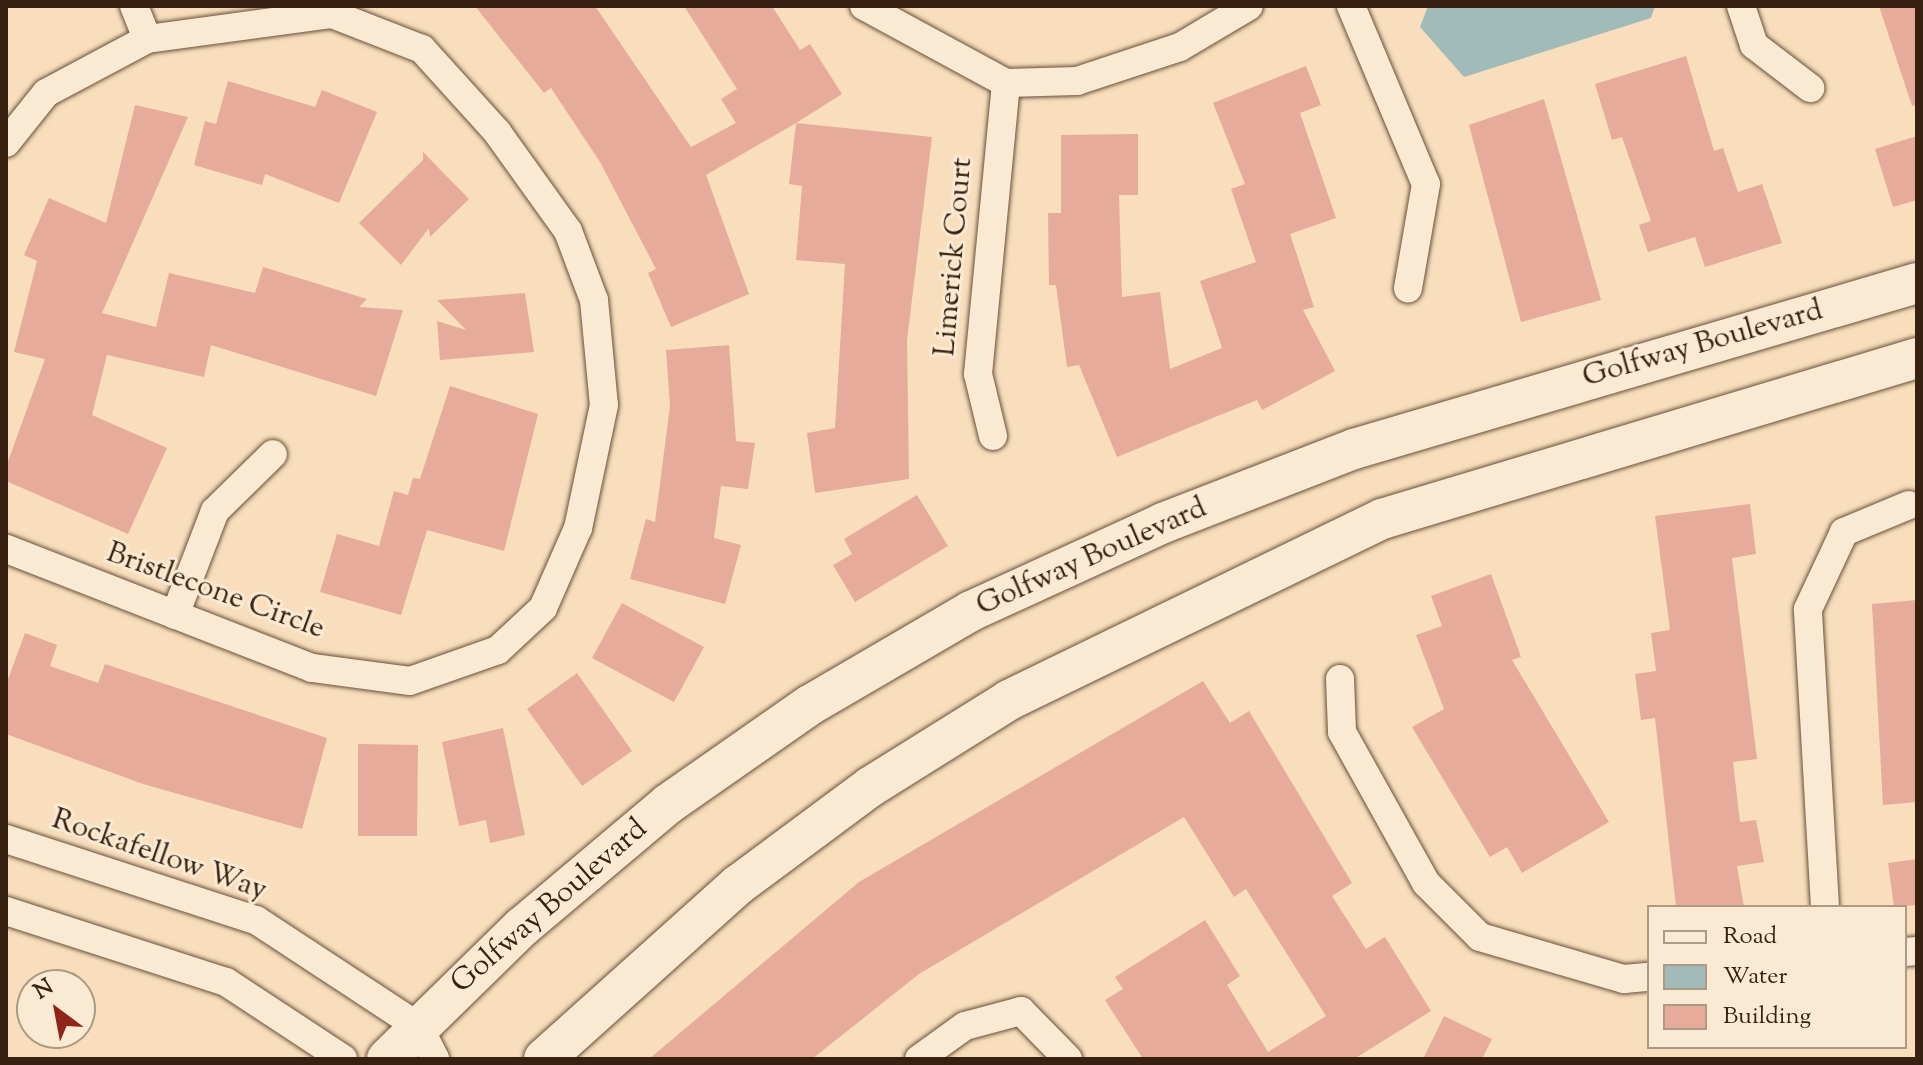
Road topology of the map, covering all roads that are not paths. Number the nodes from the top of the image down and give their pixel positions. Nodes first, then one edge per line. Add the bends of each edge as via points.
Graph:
1 (134, 6) edge
2 (864, 6) edge
3 (1249, 6) edge
4 (1351, 6) edge
5 (1741, 6) edge
6 (147, 39) junction
7 (1006, 83) junction
8 (1810, 88) dead end
9 (6, 143) edge
10 (1917, 283) edge
11 (1408, 288) dead end
12 (1917, 358) edge
13 (993, 436) dead end
14 (273, 454) dead end
15 (1909, 505) dead end
16 (6, 549) edge
17 (175, 615) junction
18 (1340, 679) dead end
19 (6, 839) edge
20 (1825, 905) edge
21 (6, 911) edge
22 (1647, 977) edge
23 (427, 1043) edge
24 (343, 1059) edge
25 (387, 1059) edge
26 (544, 1059) edge
27 (919, 1059) edge
28 (1068, 1059) edge

1 - 6 street
2 - 7 street
3 - 7 street via 1180,47 1077,81
4 - 11 street via 1426,184
5 - 8 street via 1754,45
6 - 9 street, Bristlecone Circle via 46,93
6 - 17 street, Bristlecone Circle via 332,14 422,49 497,132 568,231 594,300 604,405 578,528 543,608 498,650 410,681 312,668
7 - 13 street, Limerick Court via 978,374
10 - 23 street, Golfway Boulevard via 1354,449 1163,523 971,611 810,705 668,804
12 - 26 street via 1382,519 1009,700 870,787 738,885
14 - 17 street via 215,511
15 - 20 street via 1844,532 1808,609
16 - 17 street, Bristlecone Circle
18 - 22 street via 1342,732 1426,883 1480,937 1610,976
19 - 23 street, Rockafellow Way via 256,920
21 - 24 street via 226,982
23 - 25 street, Golfway Boulevard
27 - 28 street via 965,1026 1021,1011

